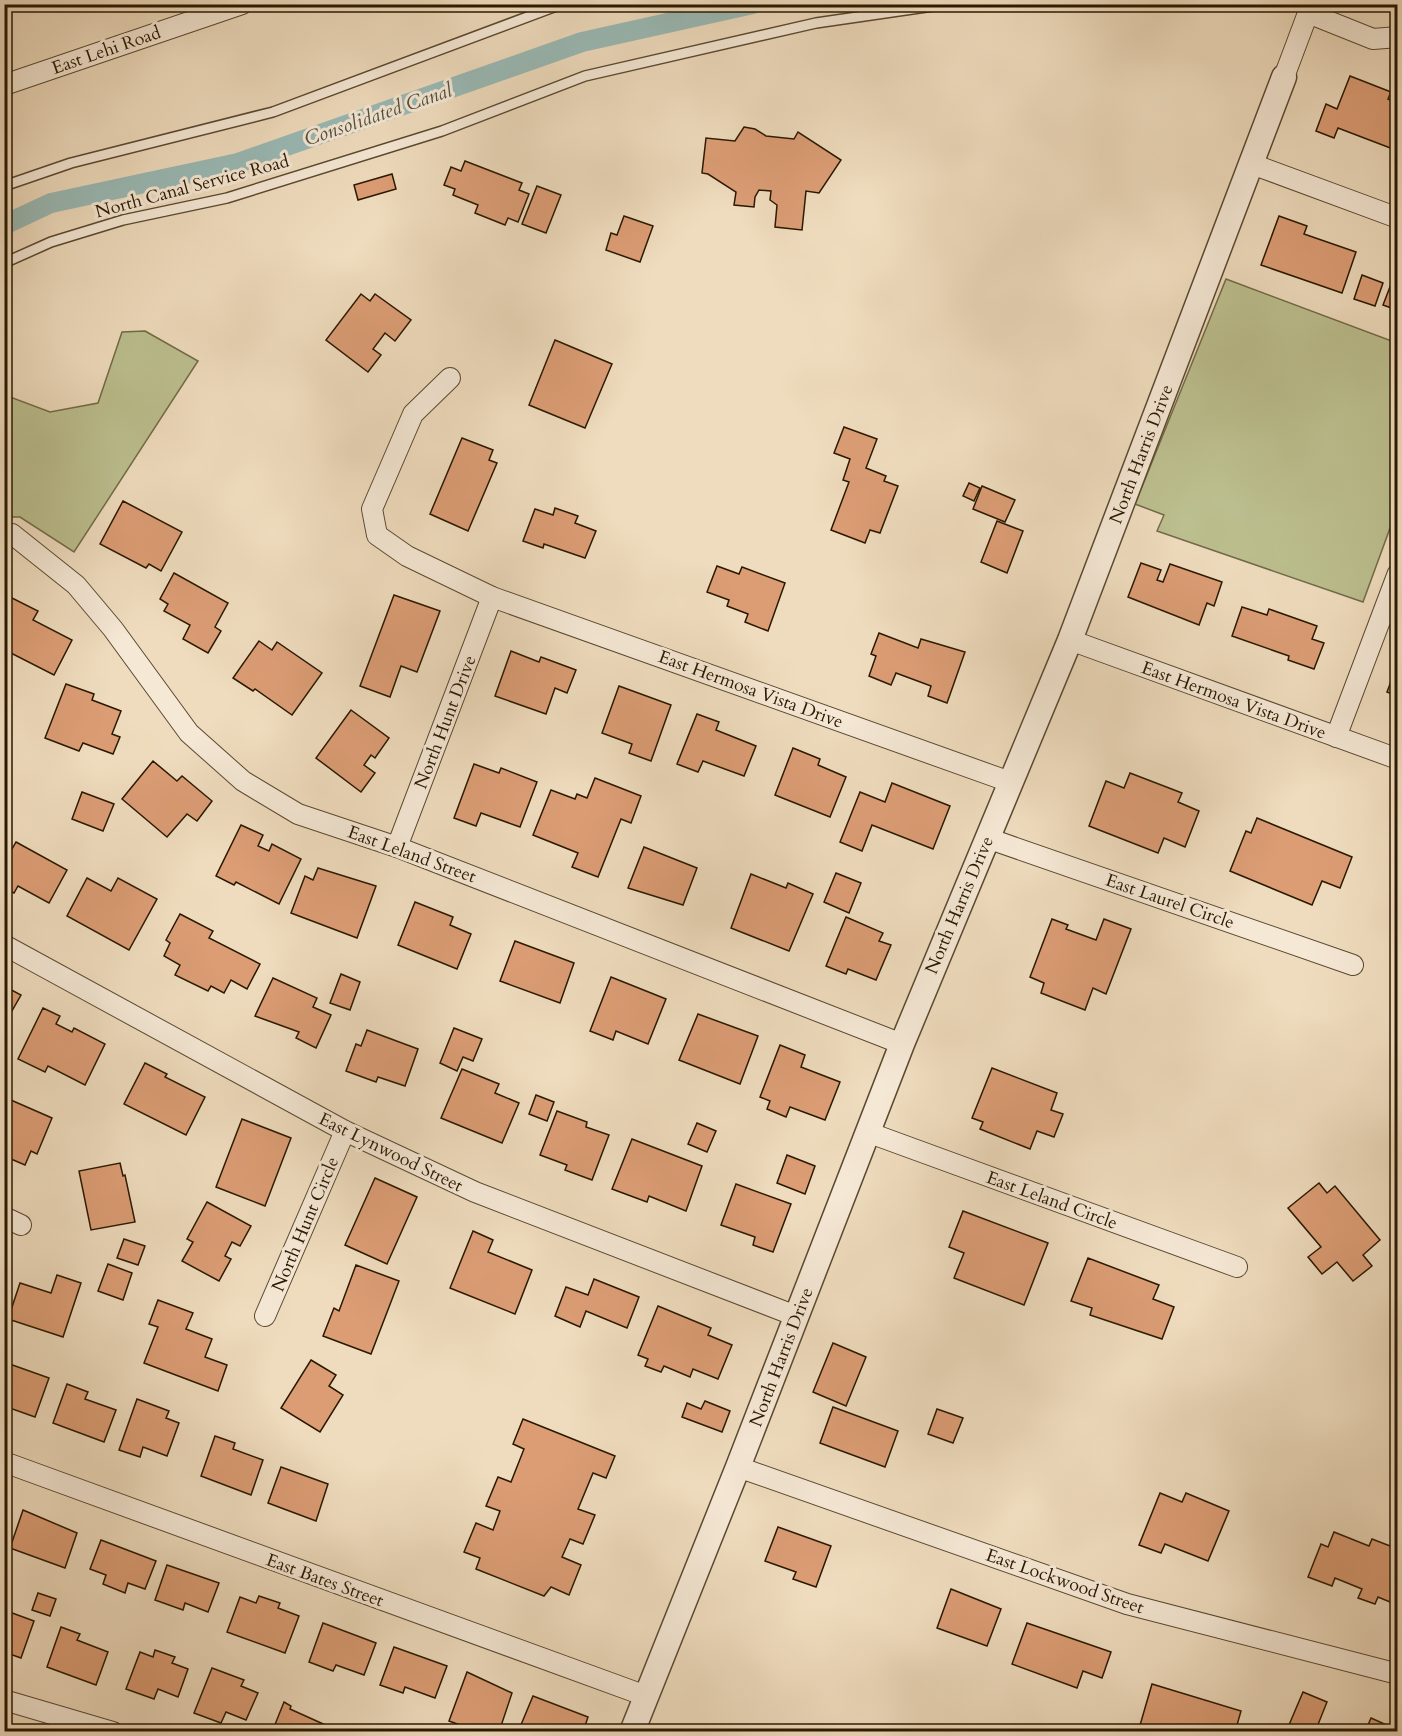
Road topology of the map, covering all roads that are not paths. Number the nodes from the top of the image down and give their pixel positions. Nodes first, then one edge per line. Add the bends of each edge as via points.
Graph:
1 (242, 4) edge
2 (562, 4) edge
3 (947, 4) edge
4 (1398, 37) edge
5 (1284, 77) joint
6 (4, 85) edge
7 (1252, 164) junction
8 (4, 186) edge
9 (1398, 218) edge
10 (4, 263) edge
11 (450, 378) dead end
12 (8, 536) edge
13 (1398, 573) edge
14 (492, 597) junction
15 (1070, 640) junction
16 (1336, 737) junction
17 (1398, 759) edge
18 (1010, 782) junction
19 (987, 838) junction
20 (397, 847) junction
21 (4, 945) edge
22 (1353, 965) dead end
23 (902, 1044) junction
24 (345, 1131) junction
25 (867, 1132) junction
26 (1237, 1267) dead end
27 (265, 1316) dead end
28 (796, 1316) junction
29 (4, 1462) edge
30 (738, 1467) junction
31 (1398, 1674) edge
32 (646, 1696) junction
33 (4, 1700) edge
34 (113, 1731) edge
35 (632, 1731) edge

1 - 6 street, East Lehi Road
2 - 8 lane via 273,112 71,163
3 - 10 lane, North Canal Service Road via 816,23 585,76 442,131 227,198 123,220 51,242
4 - 5 street via 1373,39 1308,14
5 - 7 street, North Harris Drive
7 - 9 street
7 - 15 street, North Harris Drive
11 - 14 street, East Hermosa Vista Drive via 412,414 372,509 377,534 384,540 407,556
12 - 20 street, East Leland Street via 76,585 189,733 243,781 298,813
13 - 16 street
14 - 18 street, East Hermosa Vista Drive
14 - 20 street, North Hunt Drive
15 - 16 street, East Hermosa Vista Drive
15 - 18 street, North Harris Drive
16 - 17 street, East Hermosa Vista Drive
18 - 19 street, North Harris Drive
19 - 22 street, East Laurel Circle
19 - 23 street, North Harris Drive
20 - 23 street, East Leland Street
21 - 24 street, East Lynwood Street
23 - 25 street, North Harris Drive
24 - 27 street, North Hunt Circle
24 - 28 street, East Lynwood Street via 475,1192
25 - 26 street, East Leland Circle
25 - 28 street, North Harris Drive
28 - 30 street, North Harris Drive
29 - 32 street, East Bates Street
30 - 31 street, East Lockwood Street via 1126,1604
30 - 32 street, North Harris Drive
32 - 35 street, North Harris Drive
33 - 34 street

